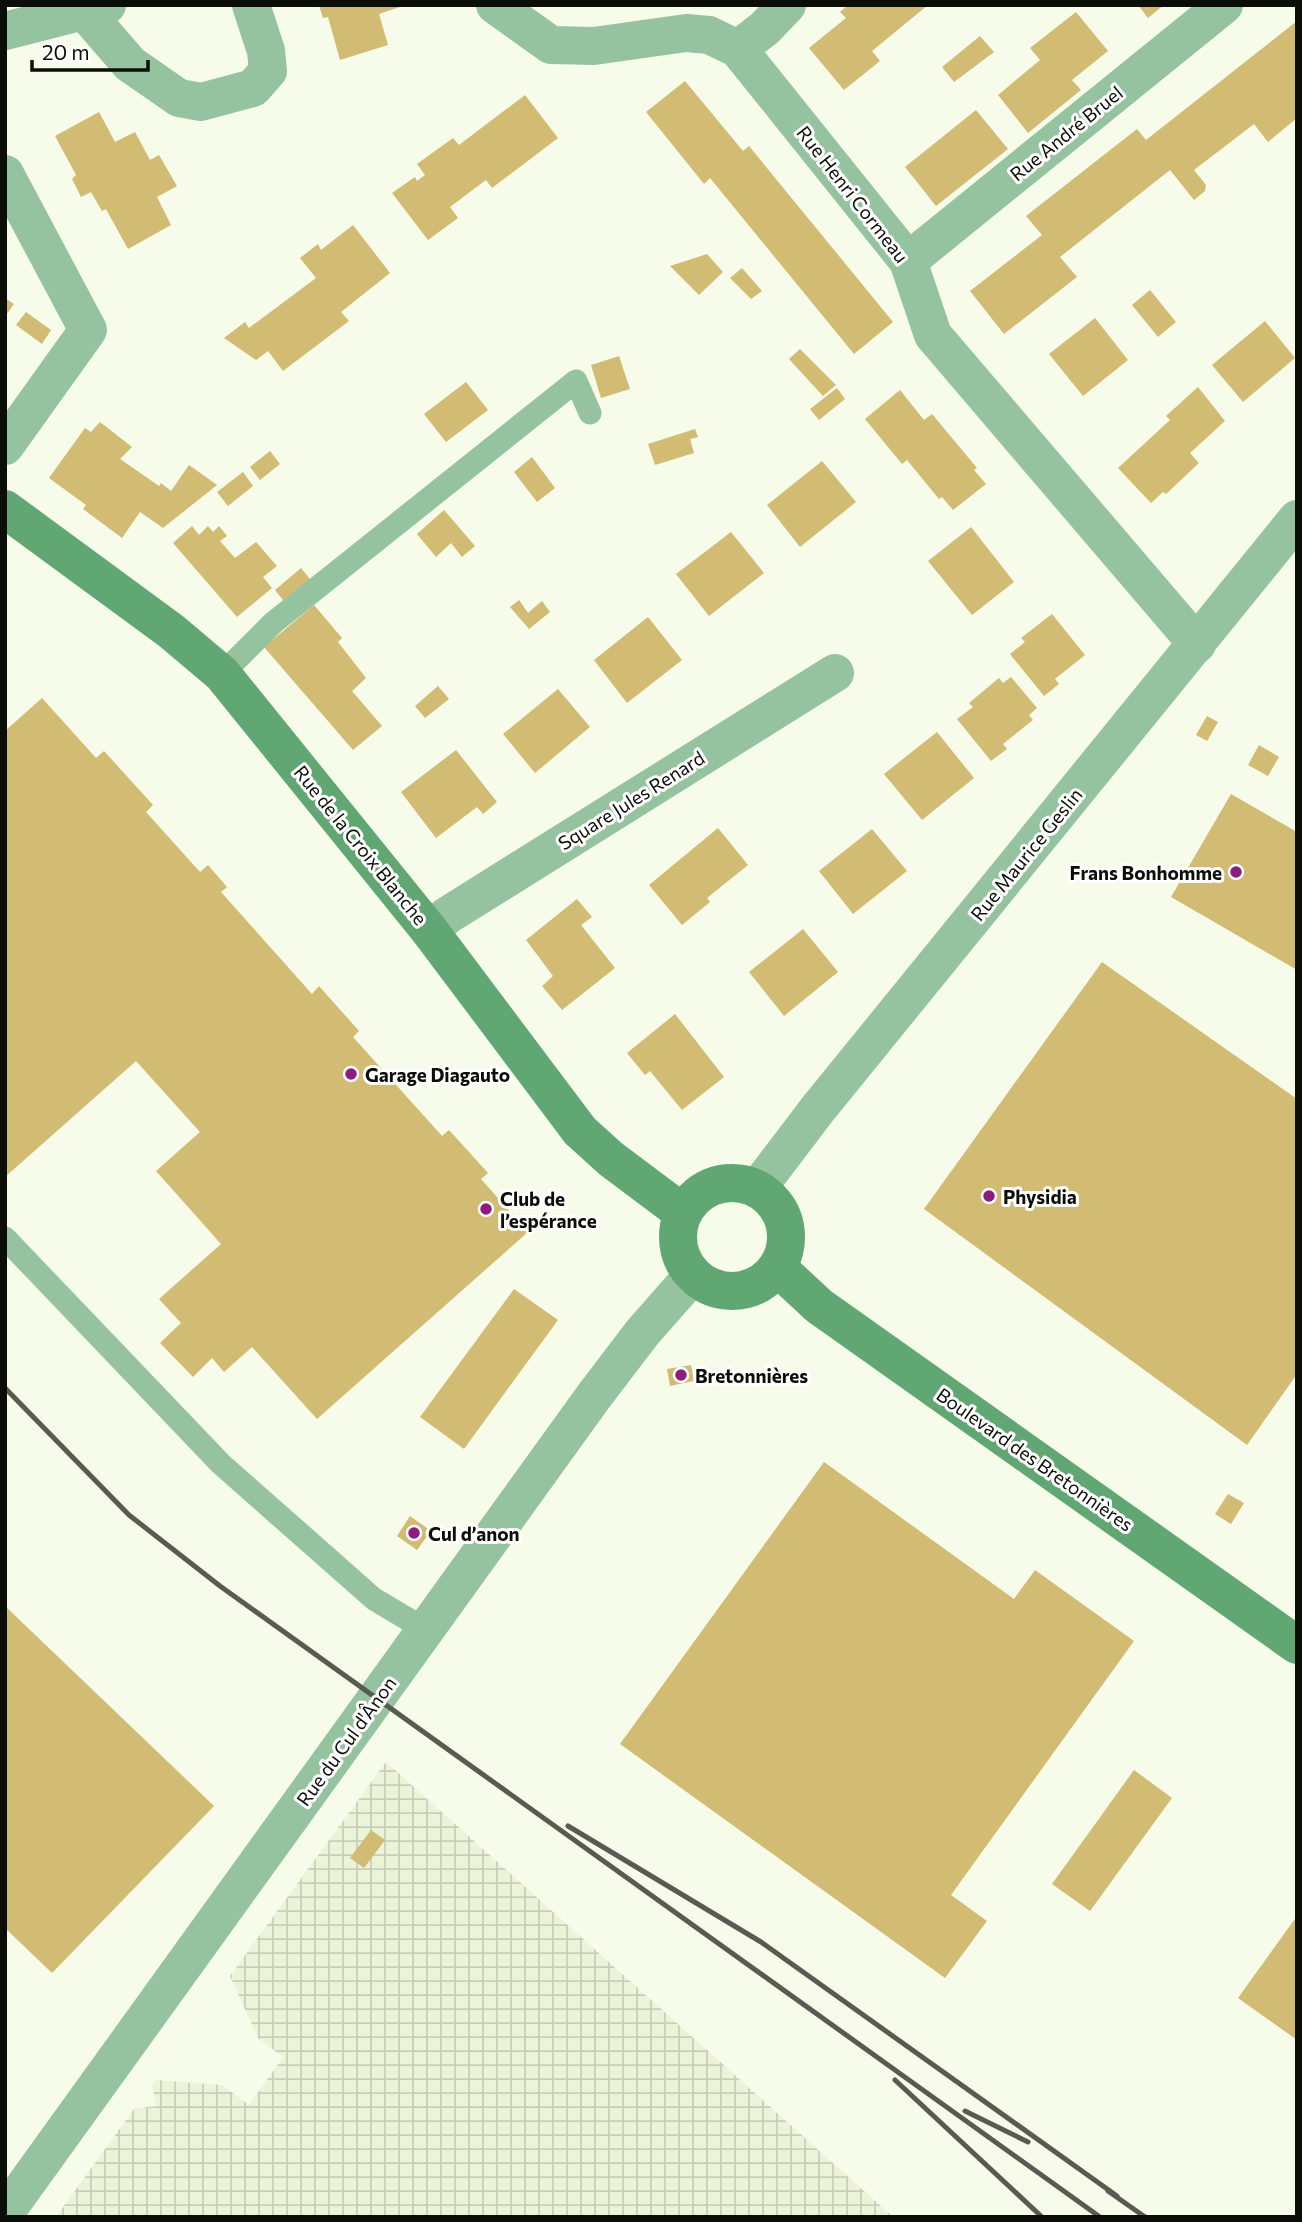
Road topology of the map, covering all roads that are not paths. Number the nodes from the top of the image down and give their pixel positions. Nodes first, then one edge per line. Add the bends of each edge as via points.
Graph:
1 (251, 5) edge
2 (495, 5) edge
3 (787, 5) edge
4 (1224, 5) edge
5 (96, 9) edge
6 (5, 31) edge
7 (738, 49) junction
8 (5, 174) edge
9 (908, 261) junction
10 (590, 413) dead end
11 (5, 446) edge
12 (5, 509) edge
13 (1297, 519) edge
14 (1197, 644) junction
15 (835, 673) dead end
16 (222, 674) junction
17 (429, 930) junction
18 (757, 1189) junction
19 (683, 1213) junction
20 (5, 1238) edge
21 (777, 1267) junction
22 (693, 1275) junction
23 (426, 1630) junction
24 (1297, 1645) edge
25 (5, 2213) edge

1 - 5 street via 268,71 253,88 201,103 178,97 130,64
2 - 7 street, Rue Henri Cormeau via 551,45 594,46 686,33 709,35
3 - 7 street
4 - 9 street, Rue André Bruel
5 - 6 street
7 - 9 street, Rue Henri Cormeau
8 - 11 street via 88,330
9 - 14 street, Rue Henri Cormeau via 933,335
10 - 16 lane via 576,381 273,622
12 - 16 street, Rue de la Croix Blanche
13 - 14 street, Rue Maurice Geslin
14 - 18 street, Rue Maurice Geslin
15 - 17 street, Square Jules Renard
16 - 17 street, Rue de la Croix Blanche
17 - 19 street, Rue de la Croix Blanche via 580,1131
18 - 19 street via 724,1183 705,1190
18 - 21 street via 772,1200 784,1222 784,1252
19 - 22 street via 678,1231 680,1252
20 - 23 lane via 221,1465 374,1599
21 - 22 street via 764,1281 742,1290 709,1286
21 - 24 street, Boulevard des Bretonnières via 819,1306
22 - 23 street, Rue du Cul d'Ânon via 602,1385
23 - 25 street, Rue du Cul d'Ânon

